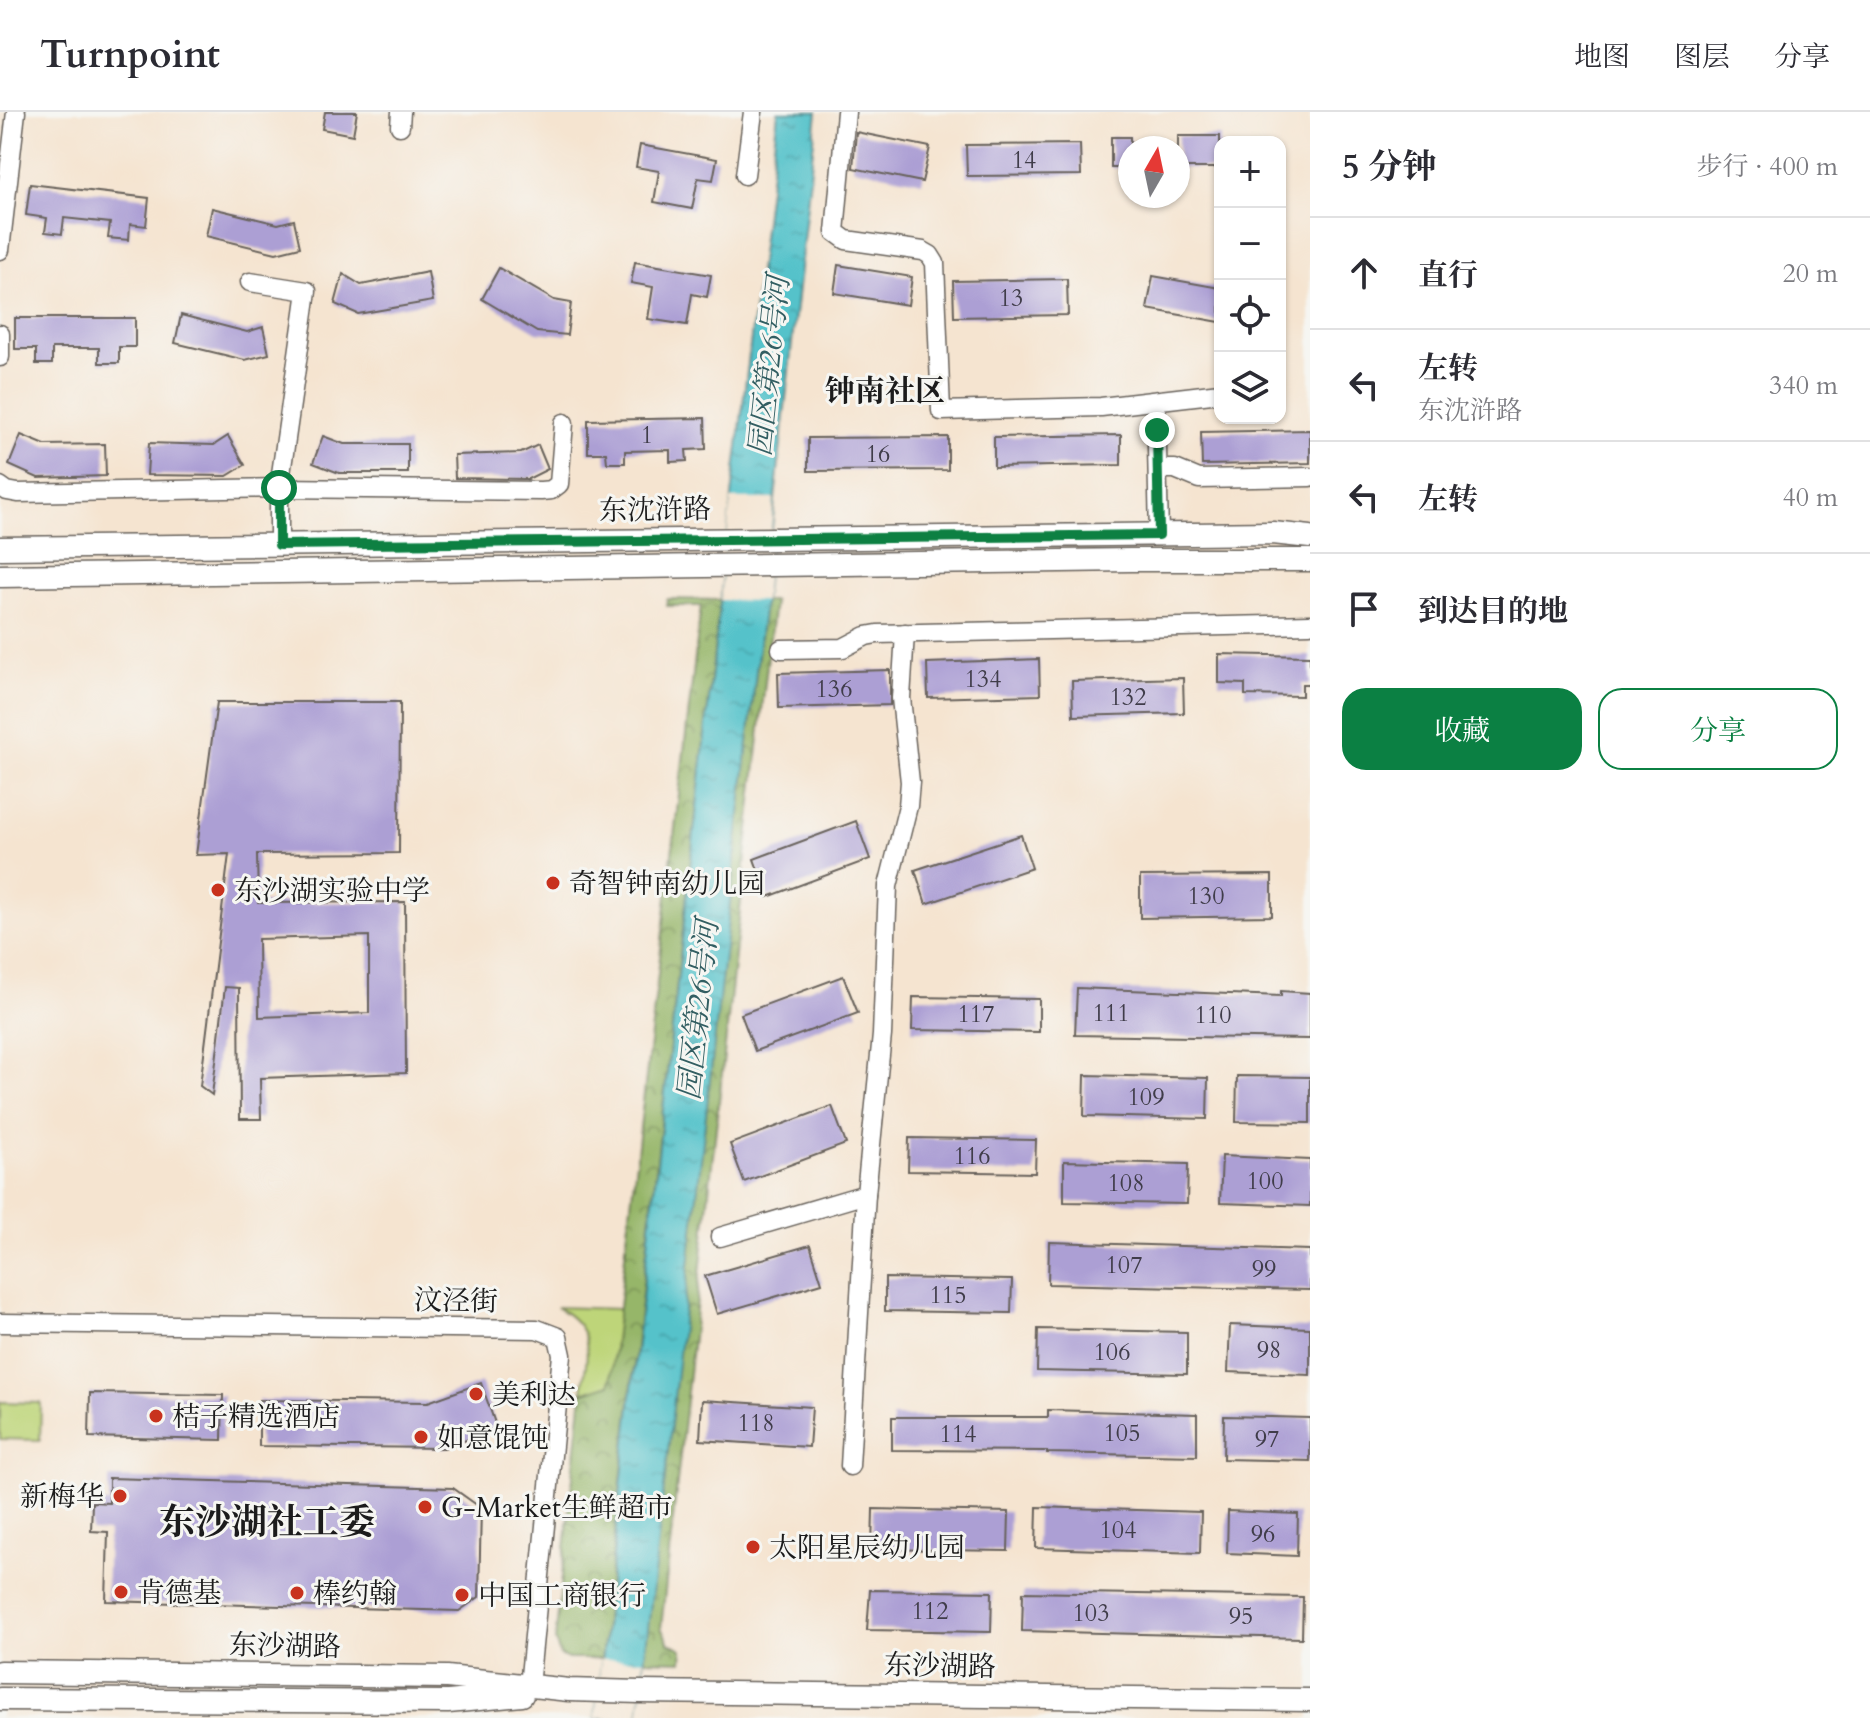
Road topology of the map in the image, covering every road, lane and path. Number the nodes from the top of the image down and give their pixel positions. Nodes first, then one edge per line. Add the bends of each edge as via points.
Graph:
1 (753, 112) edge
2 (846, 112) edge
3 (10, 120) edge
4 (745, 175) dead end
5 (0, 250) edge
6 (250, 282) dead end
7 (0, 334) edge
8 (0, 357) edge
9 (1214, 394) edge
10 (1156, 403) junction
11 (564, 423) dead end
12 (1158, 469) junction
13 (1310, 477) edge
14 (0, 486) edge
15 (279, 488) junction
16 (1159, 535) junction
17 (1310, 537) edge
18 (279, 545) junction
19 (0, 548) edge
20 (1310, 560) edge
21 (0, 576) edge
22 (1310, 624) edge
23 (905, 633) junction
24 (781, 649) dead end
25 (866, 1194) junction
26 (720, 1237) dead end
27 (0, 1323) edge
28 (850, 1466) dead end
29 (0, 1672) edge
30 (529, 1686) junction
31 (569, 1690) junction
32 (0, 1699) edge
33 (1310, 1700) edge

1 - 4 street
2 - 10 street via 835,232 846,240 923,251 935,263 941,411
3 - 5 street
6 - 15 street via 307,291
7 - 8 street
9 - 10 street
10 - 12 street
11 - 15 street via 561,476 551,490
12 - 13 street via 1175,469 1199,479
12 - 16 street
14 - 15 street via 18,493
15 - 18 street
16 - 17 main road, 东沈浒路
16 - 18 main road, 东沈浒路
18 - 19 main road, 东沈浒路
20 - 21 main road, 东沈浒路
22 - 23 street
23 - 24 street via 866,636 843,648
23 - 25 street via 901,707 910,782 888,886 882,1035
25 - 26 street
25 - 28 street
27 - 30 street, 汶泾街 via 537,1329 558,1337 562,1355
29 - 30 main road, 东沙湖路 via 447,1677
30 - 31 main road, 东沙湖路
31 - 32 main road, 东沙湖路 via 448,1702
31 - 33 main road, 东沙湖路

